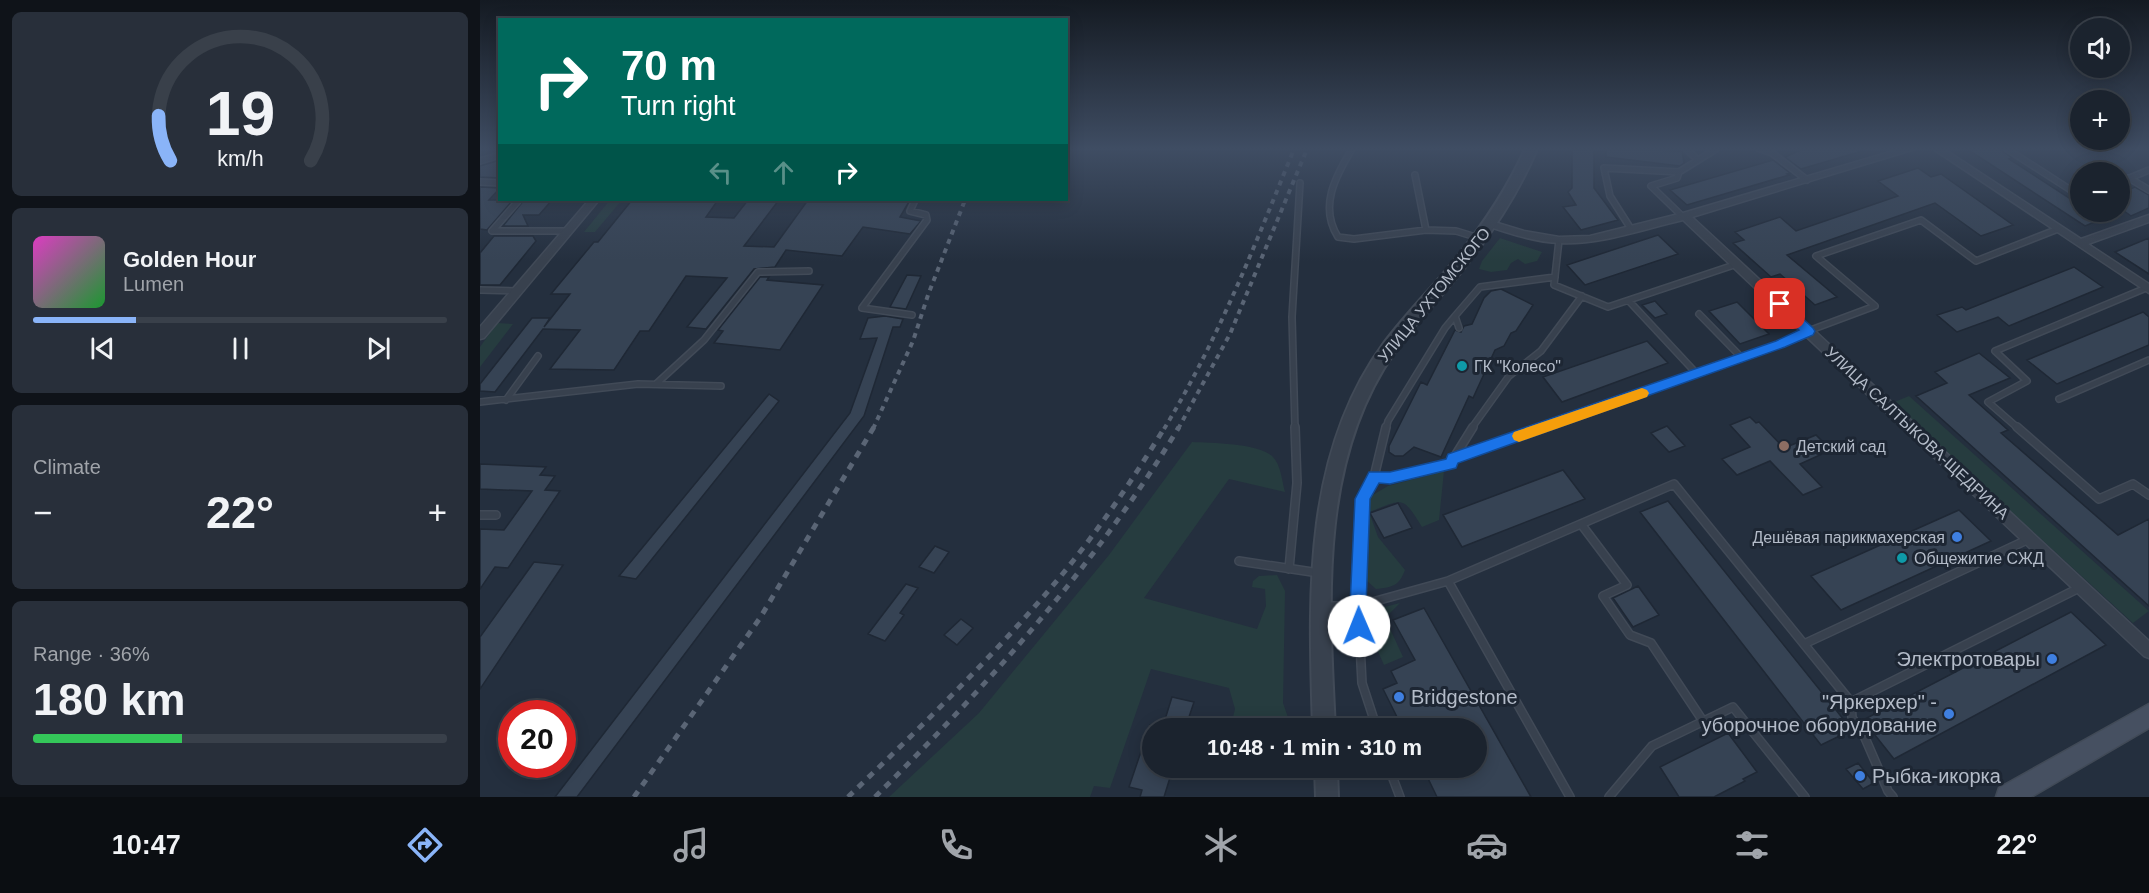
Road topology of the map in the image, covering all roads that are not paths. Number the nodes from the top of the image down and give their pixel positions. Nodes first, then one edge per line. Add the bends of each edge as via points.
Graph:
1 (1300, 186) edge
2 (1333, 186) edge
3 (1417, 186) edge
4 (1513, 186) edge
5 (1608, 186) edge
6 (1651, 186) edge
7 (1786, 186) edge
8 (1994, 186) edge
9 (518, 201) edge
10 (593, 201) edge
11 (915, 201) edge
12 (1683, 216) junction
13 (2149, 218) edge
14 (1491, 224) junction
15 (1631, 229) junction
16 (2058, 229) junction
17 (1426, 230) junction
18 (567, 231) junction
19 (1480, 238) junction
20 (1559, 240) junction
21 (2080, 243) junction
22 (1737, 264) junction
23 (809, 271) dead end
24 (1555, 277) junction
25 (2148, 289) edge
26 (480, 290) edge
27 (517, 291) junction
28 (1582, 296) junction
29 (1629, 300) junction
30 (1699, 314) dead end
31 (912, 315) dead end
32 (1455, 316) junction
33 (1459, 327) dead end
34 (1808, 331) junction
35 (480, 335) edge
36 (538, 356) dead end
37 (1742, 358) junction
38 (2149, 360) edge
39 (1697, 374) junction
40 (656, 384) junction
41 (722, 386) dead end
42 (2059, 399) dead end
43 (506, 400) junction
44 (480, 402) edge
45 (1453, 459) junction
46 (1374, 477) junction
47 (2149, 495) edge
48 (480, 515) edge
49 (496, 515) dead end
50 (1581, 524) junction
51 (2030, 538) junction
52 (1239, 561) dead end
53 (1289, 569) junction
54 (1320, 573) junction
55 (1448, 581) junction
56 (2081, 586) junction
57 (1319, 606) junction
58 (1358, 606) junction
59 (1804, 644) junction
60 (2149, 651) edge
61 (1851, 702) junction
62 (2149, 716) edge
63 (1324, 718) edge
64 (1373, 718) edge
65 (1703, 721) junction
66 (1326, 778) edge
67 (1393, 778) edge
68 (1327, 797) edge
69 (1400, 797) edge
70 (1570, 797) edge
71 (1609, 797) edge
72 (1805, 797) edge
73 (1893, 797) edge
74 (2008, 797) edge

1 - 53 lane via 1292,317 1297,483
2 - 17 lane via 1329,216 1338,237 1354,239
3 - 17 lane
4 - 14 street, УЛИЦА УХТОМСКОГО
5 - 15 lane
6 - 12 lane
7 - 12 street
8 - 16 street
9 - 18 lane via 492,231
10 - 18 street
11 - 31 lane via 910,211 926,215 927,220 862,308
12 - 15 street
12 - 22 street, УЛИЦА САЛТЫКОВА-ЩЕДРИНА
13 - 21 street
14 - 19 street, УЛИЦА УХТОМСКОГО
14 - 20 street
15 - 20 street via 1590,239
16 - 21 street
16 - 34 lane via 1976,261 1921,220 1816,256 1875,306
17 - 19 lane via 1456,231
18 - 27 street
19 - 54 street, УЛИЦА УХТОМСКОГО via 1399,335 1361,396 1335,467
20 - 24 lane
21 - 25 street
22 - 29 lane
22 - 34 street, УЛИЦА САЛТЫКОВА-ЩЕДРИНА
23 - 40 lane via 758,272 704,340
24 - 28 lane via 1554,285
24 - 32 lane via 1480,287
25 - 47 lane via 1995,351 2027,381 1988,402 2099,499 2133,484
26 - 27 lane
27 - 35 street
28 - 29 lane via 1608,308
28 - 45 lane via 1541,351 1509,376
29 - 39 lane
30 - 37 lane
32 - 33 lane
32 - 46 lane via 1388,421
34 - 37 lane
34 - 51 street, УЛИЦА САЛТЫКОВА-ЩЕДРИНА
36 - 43 lane
37 - 39 lane
38 - 42 lane
39 - 45 lane
40 - 41 lane
40 - 43 lane
43 - 44 lane
45 - 46 lane via 1450,464 1390,478
46 - 58 lane via 1363,499
48 - 49 lane
50 - 55 lane
50 - 59 lane via 1674,484
50 - 65 lane via 1627,585 1603,596 1630,635 1651,643
51 - 56 street, УЛИЦА САЛТЫКОВА-ЩЕДРИНА
51 - 59 lane
52 - 53 lane
53 - 54 lane
54 - 57 street, УЛИЦА УХТОМСКОГО
55 - 58 lane
55 - 70 lane
56 - 60 street, УЛИЦА САЛТЫКОВА-ЩЕДРИНА
56 - 61 lane
57 - 58 lane
57 - 63 street, УЛИЦА УХТОМСКОГО
58 - 64 lane via 1362,683
59 - 61 lane
61 - 73 lane via 1852,718
62 - 74 main road
65 - 71 lane via 1652,747
65 - 72 lane via 1733,707
66 - 68 street
67 - 69 lane

